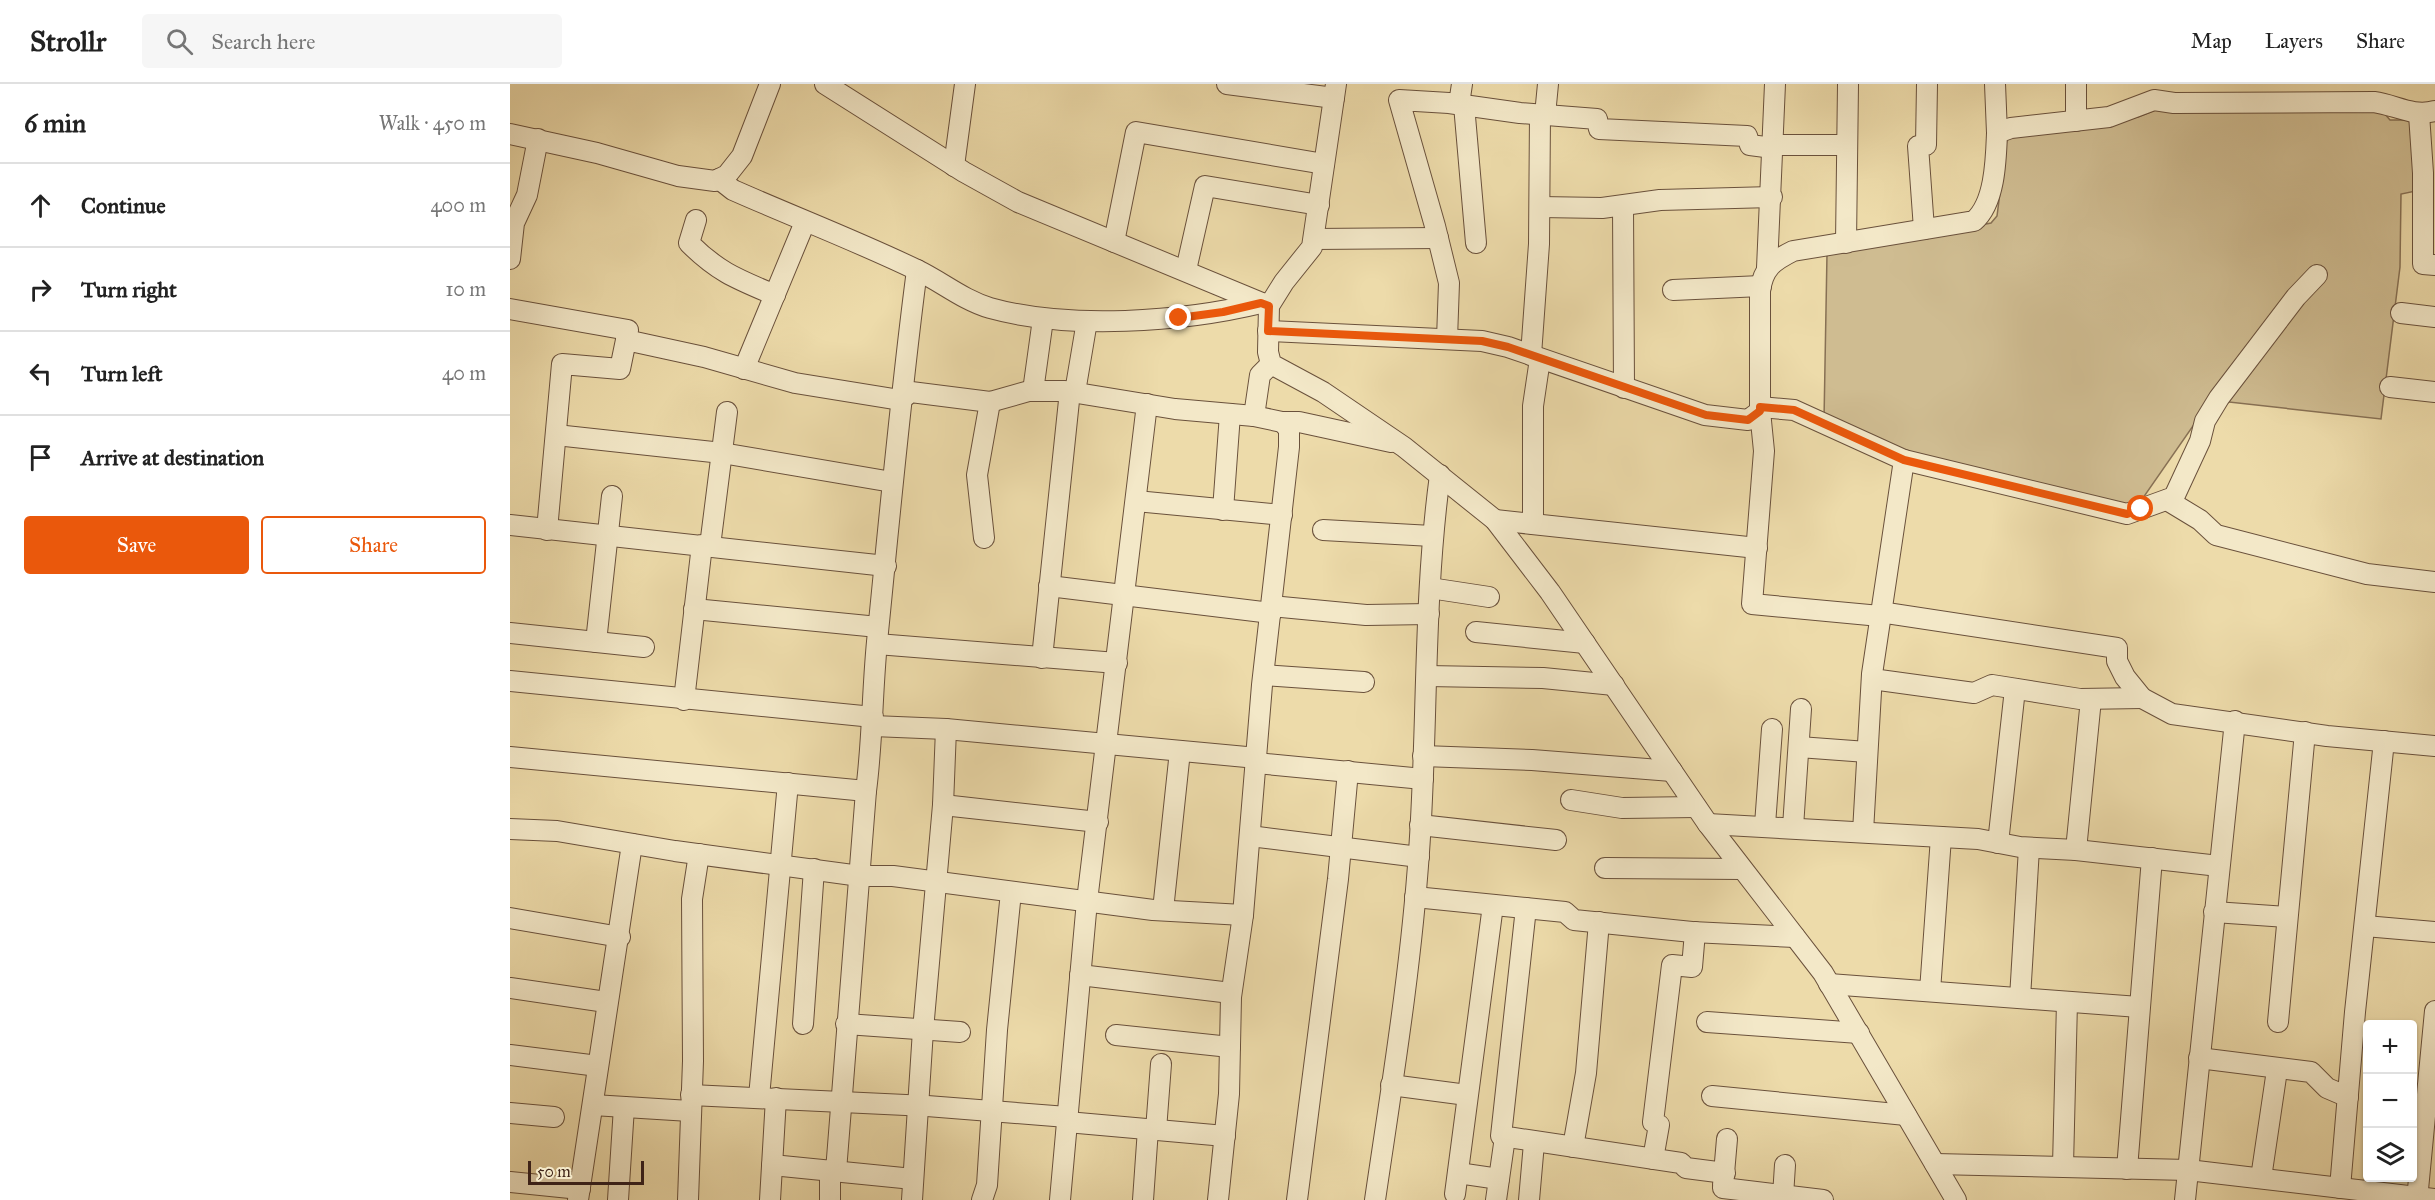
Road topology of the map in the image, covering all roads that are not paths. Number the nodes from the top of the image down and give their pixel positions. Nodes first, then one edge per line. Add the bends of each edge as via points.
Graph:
1 (770, 84) edge
2 (825, 84) edge
3 (965, 84) edge
4 (1227, 84) edge
5 (1462, 84) edge
6 (1548, 84) edge
7 (1775, 84) edge
8 (1848, 84) edge
9 (1927, 84) edge
10 (1995, 84) edge
11 (2076, 84) edge
12 (1335, 91) edge
13 (2157, 92) edge
14 (2237, 93) edge
15 (1462, 105) junction
16 (2427, 112) edge
17 (1543, 114) junction
18 (2076, 121) junction
19 (1997, 133) junction
20 (510, 134) edge
21 (538, 139) junction
22 (1847, 145) junction
23 (1774, 147) junction
24 (1324, 164) junction
25 (954, 166) junction
26 (719, 179) junction
27 (1772, 197) junction
28 (1319, 205) junction
29 (1623, 206) junction
30 (1540, 207) junction
31 (696, 220) dead end
32 (805, 222) junction
33 (1924, 229) junction
34 (1438, 238) junction
35 (1314, 239) junction
36 (1114, 242) junction
37 (1476, 243) dead end
38 (1846, 243) junction
39 (510, 259) edge
40 (2435, 265) edge
41 (917, 270) junction
42 (1186, 270) junction
43 (2317, 275) dead end
44 (1764, 277) junction
45 (1673, 290) dead end
46 (775, 295) junction
47 (1265, 304) junction
48 (510, 309) edge
49 (2401, 313) dead end
50 (2435, 317) edge
51 (1043, 319) junction
52 (1087, 321) junction
53 (1268, 331) junction
54 (1448, 339) junction
55 (626, 340) junction
56 (1535, 357) junction
57 (1271, 364) junction
58 (744, 369) junction
59 (2390, 387) dead end
60 (1624, 388) junction
61 (1033, 391) junction
62 (1073, 392) junction
63 (2435, 392) edge
64 (900, 400) junction
65 (990, 402) junction
66 (1147, 404) junction
67 (1760, 409) junction
68 (727, 412) dead end
69 (1230, 414) junction
70 (1254, 416) junction
71 (1282, 422) junction
72 (556, 435) junction
73 (1401, 444) junction
74 (722, 453) junction
75 (1904, 460) junction
76 (1440, 475) junction
77 (892, 482) junction
78 (612, 496) dead end
79 (2167, 500) junction
80 (1136, 501) junction
81 (1223, 510) junction
82 (1282, 515) junction
83 (1495, 520) junction
84 (1533, 524) junction
85 (510, 525) edge
86 (547, 530) junction
87 (1323, 530) dead end
88 (607, 536) junction
89 (1432, 536) junction
90 (984, 538) dead end
91 (706, 545) junction
92 (1757, 548) junction
93 (886, 566) junction
94 (2435, 582) edge
95 (1049, 586) junction
96 (1430, 588) junction
97 (1125, 594) junction
98 (1489, 597) dead end
99 (694, 609) junction
100 (1271, 610) junction
101 (1429, 614) junction
102 (1880, 614) junction
103 (510, 633) edge
104 (1476, 633) dead end
105 (878, 635) junction
106 (596, 642) junction
107 (1585, 643) junction
108 (644, 647) dead end
109 (1042, 658) junction
110 (1117, 663) junction
111 (1264, 675) junction
112 (1427, 676) junction
113 (1872, 679) junction
114 (510, 681) edge
115 (1364, 682) dead end
116 (1614, 685) junction
117 (2015, 689) junction
118 (2142, 698) junction
119 (2091, 699) junction
120 (684, 700) junction
121 (1801, 709) dead end
122 (873, 721) junction
123 (2235, 721) junction
124 (946, 729) junction
125 (1772, 729) dead end
126 (2305, 732) junction
127 (2384, 741) junction
128 (1108, 744) junction
129 (2435, 746) edge
130 (1799, 747) junction
131 (1180, 751) junction
132 (1868, 752) junction
133 (1423, 756) junction
134 (510, 757) edge
135 (1256, 760) junction
136 (1348, 771) junction
137 (1672, 771) junction
138 (1422, 779) junction
139 (788, 783) junction
140 (866, 791) junction
141 (1572, 800) dead end
142 (943, 805) junction
143 (1696, 807) junction
144 (1098, 822) junction
145 (1708, 824) junction
146 (1420, 825) junction
147 (1765, 825) junction
148 (1793, 827) junction
149 (510, 829) edge
150 (1863, 832) junction
151 (1250, 836) junction
152 (1941, 837) junction
153 (1556, 840) dead end
154 (1998, 843) junction
155 (632, 844) junction
156 (1341, 848) junction
157 (2029, 848) junction
158 (2076, 849) junction
159 (699, 854) junction
160 (1419, 857) junction
161 (2152, 858) junction
162 (781, 864) junction
163 (2219, 866) junction
164 (1605, 868) dead end
165 (814, 869) junction
166 (1742, 869) junction
167 (860, 876) junction
168 (937, 882) junction
169 (1011, 892) junction
170 (1415, 897) junction
171 (1087, 901) junction
172 (1493, 905) junction
173 (1526, 908) junction
174 (1163, 910) junction
175 (2214, 912) junction
176 (1243, 915) junction
177 (2287, 917) junction
178 (510, 918) edge
179 (1599, 922) junction
180 (2365, 926) junction
181 (1695, 932) junction
182 (2435, 932) edge
183 (620, 937) junction
184 (1795, 937) junction
185 (1080, 975) junction
186 (1830, 984) junction
187 (510, 988) edge
188 (1930, 991) junction
189 (1231, 993) junction
190 (2020, 998) junction
191 (606, 1002) junction
192 (2067, 1002) junction
193 (2139, 1007) junction
194 (2435, 1011) edge
195 (1707, 1022) dead end
196 (2278, 1022) dead end
197 (803, 1024) dead end
198 (846, 1024) junction
199 (923, 1030) junction
200 (960, 1032) dead end
201 (1859, 1033) junction
202 (1116, 1035) dead end
203 (1230, 1047) junction
204 (510, 1055) edge
205 (2199, 1058) junction
206 (1161, 1064) dead end
207 (598, 1066) junction
208 (2277, 1070) junction
209 (1391, 1085) junction
210 (1467, 1095) junction
211 (1712, 1096) dead end
212 (2348, 1097) junction
213 (767, 1098) junction
214 (840, 1101) junction
215 (691, 1103) junction
216 (593, 1105) junction
217 (918, 1105) junction
218 (624, 1107) junction
219 (992, 1111) junction
220 (510, 1113) edge
221 (1906, 1115) junction
222 (554, 1116) dead end
223 (1067, 1119) junction
224 (2429, 1126) edge
225 (1152, 1129) junction
226 (1225, 1136) junction
227 (1505, 1137) junction
228 (1727, 1139) dead end
229 (1534, 1143) junction
230 (1573, 1147) junction
231 (1653, 1159) junction
232 (1935, 1164) junction
233 (772, 1165) junction
234 (1785, 1165) dead end
235 (2063, 1166) junction
236 (2127, 1169) junction
237 (833, 1170) junction
238 (2188, 1170) junction
239 (1458, 1173) junction
240 (914, 1179) junction
241 (1499, 1179) junction
242 (2261, 1179) junction
243 (510, 1182) edge
244 (1723, 1187) edge
245 (2340, 1188) junction
246 (1455, 1194) dead end
247 (579, 1195) edge
248 (1783, 1196) junction
249 (2423, 1198) edge
250 (618, 1200) edge
251 (688, 1200) edge
252 (770, 1200) edge
253 (830, 1200) edge
254 (912, 1200) edge
255 (982, 1200) edge
256 (1060, 1200) edge
257 (1143, 1200) edge
258 (1218, 1200) edge
259 (1297, 1200) edge
260 (1375, 1200) edge
261 (1496, 1200) edge
262 (1529, 1200) edge
263 (1823, 1200) edge
264 (1956, 1200) edge
265 (2185, 1200) edge

1 - 26 street via 742,156
2 - 25 street
3 - 25 street
4 - 12 street
5 - 15 street
6 - 17 street
7 - 23 street
8 - 22 street
9 - 33 street via 1926,145 1918,146
10 - 19 street
11 - 18 street
12 - 24 street
13 - 14 street via 2174,103
13 - 18 street via 2154,100 2109,117
14 - 16 street via 2374,102 2409,113
15 - 17 street
15 - 34 street via 1399,100
15 - 37 street
16 - 40 street via 2422,264
17 - 23 street via 1597,119 1599,129 1747,136 1750,145
17 - 30 street
18 - 19 street
19 - 33 street via 1984,213 1974,221
20 - 21 street
21 - 26 street via 678,177
21 - 39 street via 527,195 514,223
22 - 23 street
22 - 38 street
23 - 27 street
24 - 28 street
24 - 36 street via 1136,132
25 - 36 street via 1018,202
26 - 32 street via 733,190
27 - 29 street via 1660,200
27 - 44 street
28 - 35 street
28 - 42 street via 1205,186
29 - 30 street
29 - 60 street
30 - 56 street
31 - 46 street via 689,243 709,263 724,274
32 - 41 street
32 - 46 street
33 - 38 street
34 - 35 street
34 - 54 street via 1449,283
35 - 47 street via 1312,247
36 - 42 street
38 - 44 street via 1793,251 1771,262
41 - 51 street via 971,301
41 - 64 street
42 - 47 street
43 - 79 street via 2219,398 2205,421 2179,488
44 - 45 street
44 - 67 street
46 - 58 street
47 - 52 street via 1179,318
47 - 53 street
48 - 55 street via 628,330
49 - 50 street
51 - 52 street
51 - 61 street
52 - 62 street
53 - 54 street
53 - 57 street
54 - 56 street via 1482,341
55 - 58 street
55 - 72 street via 620,369 562,364
56 - 60 street
56 - 84 street
57 - 70 street via 1260,375
57 - 73 street
58 - 64 street via 795,383
59 - 63 street
60 - 67 street via 1706,415 1748,420
61 - 62 street
61 - 65 street
62 - 66 street
62 - 95 street
64 - 65 street via 911,392
64 - 77 street
65 - 90 street via 977,475
66 - 69 street
66 - 80 street
67 - 75 street via 1794,410
67 - 92 street via 1764,451
68 - 74 street
69 - 70 street
69 - 81 street
70 - 71 street
71 - 73 street via 1299,422
71 - 82 street via 1290,436
72 - 74 street
72 - 86 street
73 - 76 street
74 - 77 street
74 - 91 street
75 - 79 street via 2127,514
75 - 102 street
76 - 83 street
76 - 89 street
77 - 93 street
78 - 88 street
79 - 94 street via 2216,535 2367,574
80 - 81 street
80 - 97 street
81 - 82 street
82 - 100 street
83 - 84 street
83 - 107 street
84 - 92 street
85 - 86 street
86 - 88 street
87 - 89 street
88 - 91 street
88 - 106 street
89 - 96 street
91 - 93 street
91 - 99 street
92 - 102 street via 1752,604
93 - 105 street
95 - 97 street
95 - 109 street
96 - 98 street
96 - 101 street
97 - 100 street
97 - 110 street
99 - 105 street
99 - 120 street
100 - 101 street
100 - 111 street
101 - 112 street
102 - 113 street
102 - 118 street via 2117,648 2117,661 2125,677
103 - 106 street
104 - 107 street
105 - 109 street
105 - 122 street
106 - 108 street
107 - 116 street
109 - 110 street
110 - 128 street
111 - 115 street
111 - 135 street
112 - 116 street via 1543,678
112 - 133 street
113 - 117 street via 1974,693 1992,685
113 - 132 street
114 - 120 street
116 - 137 street
117 - 119 street
117 - 154 street
118 - 119 street
118 - 123 street via 2172,714
119 - 158 street
120 - 122 street
121 - 130 street
122 - 124 street
122 - 140 street
123 - 126 street
123 - 163 street
124 - 128 street
124 - 142 street
125 - 147 street
126 - 127 street
126 - 177 street
127 - 129 street
127 - 180 street
128 - 131 street
128 - 144 street
130 - 132 street
130 - 148 street
131 - 135 street
131 - 174 street
132 - 150 street
133 - 137 street
133 - 138 street
134 - 139 street
135 - 136 street
135 - 151 street
136 - 138 street
136 - 156 street
137 - 143 street
138 - 146 street
139 - 140 street
139 - 162 street
140 - 167 street
141 - 143 street via 1622,808
142 - 144 street
142 - 168 street
143 - 145 street
144 - 171 street
145 - 147 street
145 - 166 street
146 - 153 street
146 - 160 street
147 - 148 street
148 - 150 street
149 - 155 street via 557,831
150 - 152 street
151 - 156 street
151 - 176 street
152 - 154 street
152 - 188 street
154 - 157 street
155 - 159 street
155 - 183 street
156 - 160 street
156 - 259 street
157 - 158 street
157 - 190 street
158 - 161 street
159 - 162 street
159 - 215 street via 692,899
160 - 170 street
161 - 163 street
161 - 193 street
162 - 165 street
162 - 213 street
163 - 175 street
164 - 166 street
165 - 167 street
165 - 197 street
166 - 184 street
167 - 168 street
167 - 198 street
168 - 169 street
168 - 199 street
169 - 171 street
169 - 219 street
170 - 172 street
170 - 209 street via 1409,973
171 - 174 street
171 - 185 street
172 - 173 street
172 - 210 street
173 - 179 street via 1565,912 1574,920
173 - 227 street via 1501,1136
174 - 176 street
175 - 177 street
175 - 205 street
176 - 189 street
177 - 196 street
178 - 183 street
179 - 181 street
179 - 230 street via 1586,1073
180 - 182 street
180 - 212 street
181 - 184 street
181 - 231 street via 1692,967 1672,964 1653,1122 1659,1125
183 - 191 street
184 - 186 street
185 - 189 street
185 - 223 street
186 - 188 street
186 - 201 street
187 - 191 street
188 - 190 street
189 - 203 street
190 - 192 street
191 - 207 street
192 - 193 street
192 - 235 street
193 - 236 street
194 - 224 street
195 - 201 street
198 - 199 street
198 - 214 street
199 - 200 street
199 - 217 street
201 - 221 street
202 - 203 street
203 - 226 street
204 - 207 street
205 - 208 street
205 - 238 street
206 - 225 street
207 - 216 street
208 - 212 street via 2310,1072 2327,1088
208 - 242 street
209 - 210 street
209 - 260 street
210 - 239 street
211 - 221 street
212 - 245 street
213 - 214 street
213 - 215 street
213 - 233 street
214 - 217 street
214 - 237 street
215 - 218 street
215 - 251 street
216 - 218 street
216 - 247 street
217 - 219 street
217 - 240 street
218 - 250 street
219 - 223 street
219 - 255 street via 987,1185
220 - 222 street
221 - 232 street
223 - 225 street
223 - 256 street
224 - 249 street
225 - 226 street
225 - 257 street
226 - 258 street
227 - 229 street
227 - 241 street
228 - 244 street
229 - 230 street
229 - 262 street
230 - 231 street
231 - 244 street via 1681,1163
232 - 235 street
232 - 264 street
233 - 237 street
233 - 252 street
234 - 248 street
235 - 236 street
236 - 238 street
237 - 240 street
237 - 253 street
238 - 242 street
238 - 265 street
239 - 241 street
239 - 246 street
240 - 254 street
241 - 261 street
242 - 245 street
243 - 247 street
244 - 248 street
245 - 249 street
248 - 263 street

